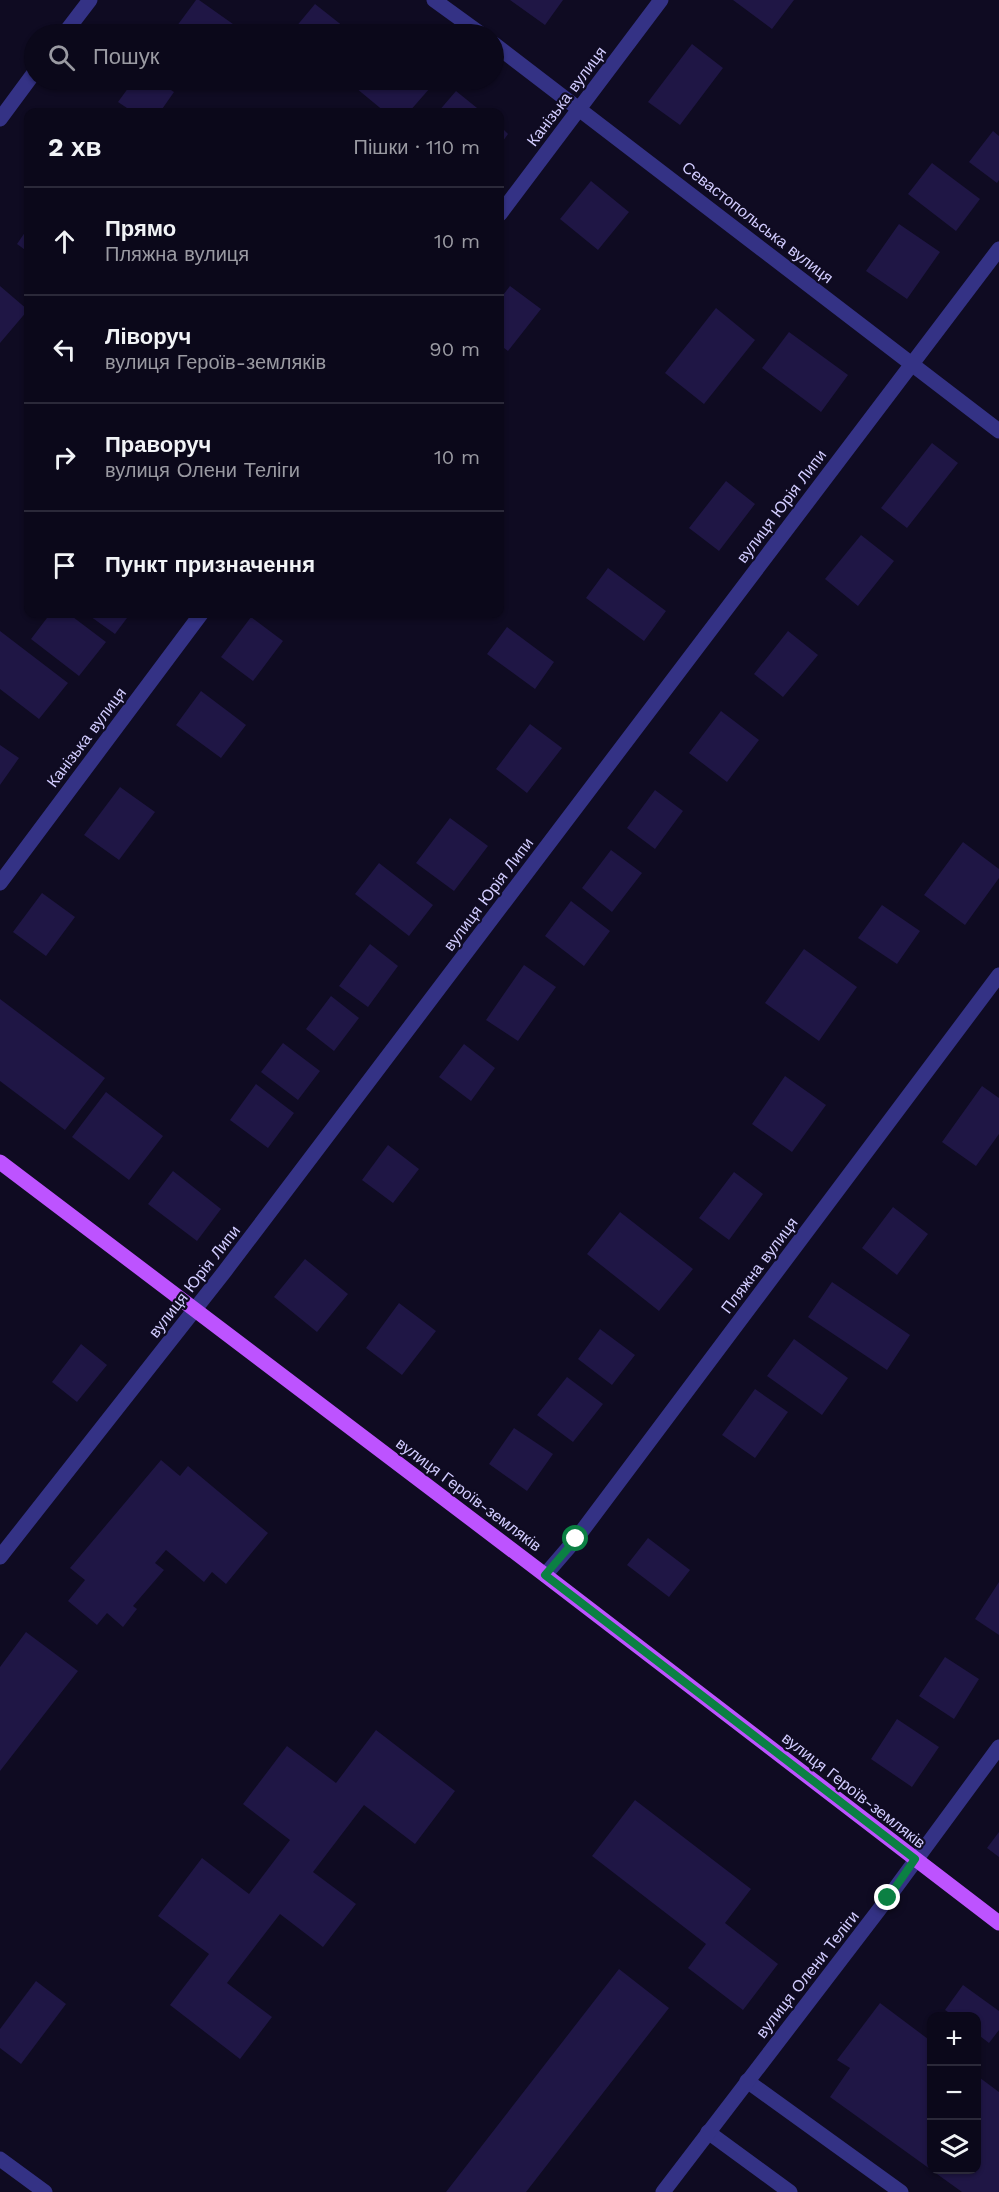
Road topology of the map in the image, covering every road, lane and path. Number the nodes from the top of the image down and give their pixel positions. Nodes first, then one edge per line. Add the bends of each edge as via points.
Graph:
1 (90, 0) edge
2 (435, 0) edge
3 (661, 0) edge
4 (72, 24) edge
5 (467, 24) edge
6 (504, 52) edge
7 (24, 87) edge
8 (579, 108) junction
9 (0, 119) edge
10 (504, 209) edge
11 (999, 249) edge
12 (912, 363) junction
13 (999, 431) edge
14 (198, 618) edge
15 (0, 883) edge
16 (999, 975) edge
17 (0, 1162) edge
18 (195, 1308) junction
19 (0, 1557) edge
20 (545, 1575) junction
21 (999, 1747) edge
22 (915, 1859) junction
23 (999, 1923) edge
24 (747, 2081) junction
25 (708, 2132) junction
26 (0, 2158) edge
27 (45, 2192) edge
28 (663, 2192) edge
29 (790, 2192) edge
30 (901, 2192) edge

1 - 4 street
2 - 5 street
3 - 8 street, Канізька вулиця
6 - 8 street, Севастопольська вулиця
7 - 9 street
8 - 10 street, Канізька вулиця
8 - 12 street, Севастопольська вулиця
11 - 12 street, вулиця Юрія Липи
12 - 13 street, Севастопольська вулиця
12 - 18 street, вулиця Юрія Липи
14 - 15 street, Канізька вулиця
16 - 20 street, Пляжна вулиця
17 - 18 main road, вулиця Героїв-земляків
18 - 19 street, вулиця Юрія Липи
18 - 20 main road, вулиця Героїв-земляків
20 - 22 main road, вулиця Героїв-земляків
21 - 22 street, вулиця Олени Теліги
22 - 23 main road, вулиця Героїв-земляків
22 - 24 street, вулиця Олени Теліги
24 - 25 street, вулиця Олени Теліги
24 - 30 street
25 - 28 street, вулиця Олени Теліги
25 - 29 street
26 - 27 street

